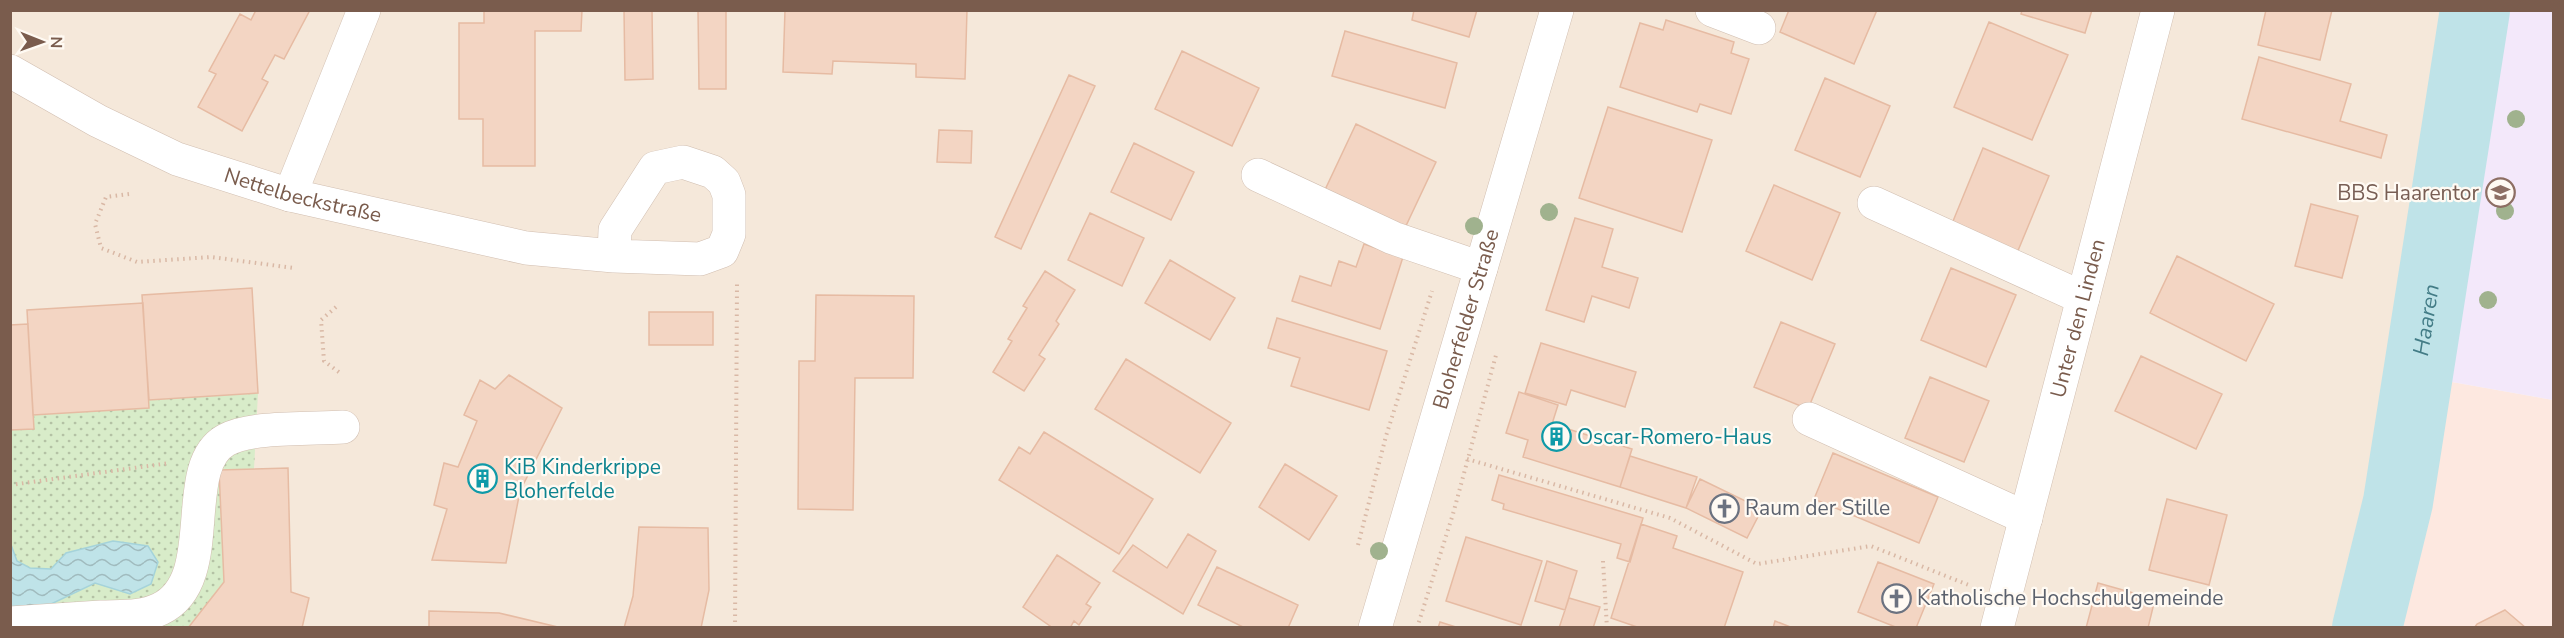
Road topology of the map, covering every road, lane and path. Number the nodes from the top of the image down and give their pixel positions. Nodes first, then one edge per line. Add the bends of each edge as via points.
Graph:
1 (364, 10) edge
2 (1557, 10) edge
3 (1712, 10) edge
4 (2158, 10) edge
5 (1759, 28) dead end
6 (10, 71) edge
7 (1258, 176) dead end
8 (129, 194) dead end
9 (290, 195) junction
10 (1874, 203) dead end
11 (722, 251) junction
12 (614, 256) junction
13 (294, 268) dead end
14 (1482, 268) junction
15 (2083, 298) junction
16 (336, 307) dead end
17 (340, 373) dead end
18 (1809, 419) dead end
19 (343, 427) dead end
20 (1428, 448) junction
21 (211, 453) junction
22 (10, 485) edge
23 (2026, 518) junction
24 (1603, 561) dead end
25 (2000, 613) edge
26 (10, 623) edge
27 (735, 627) edge
28 (1375, 627) edge
29 (1607, 627) edge

1 - 9 street
2 - 14 street, Bloherfelder Straße
3 - 5 street
4 - 15 street, Unter den Linden
6 - 9 street, Nettelbeckstraße via 98,121 177,159
7 - 14 street via 1393,238
8 - 13 path via 106,197 94,224 101,248 137,262 211,257
9 - 12 street, Nettelbeckstraße via 526,248
10 - 15 street
11 - 12 street, Nettelbeckstraße via 700,259
11 - 12 street via 729,234 729,195 724,182 713,172 683,162 655,168 615,230
11 - 27 path via 738,285
14 - 20 street, Bloherfelder Straße
15 - 23 street, Unter den Linden
16 - 17 path via 321,320 324,361
18 - 23 street
19 - 21 street via 249,432 225,440
20 - 25 path via 1670,518 1757,564 1871,546
20 - 28 street, Bloherfelder Straße
21 - 22 path via 192,460
21 - 26 street via 204,473 190,573 180,594 160,609 138,615
23 - 25 street, Unter den Linden
24 - 29 path

